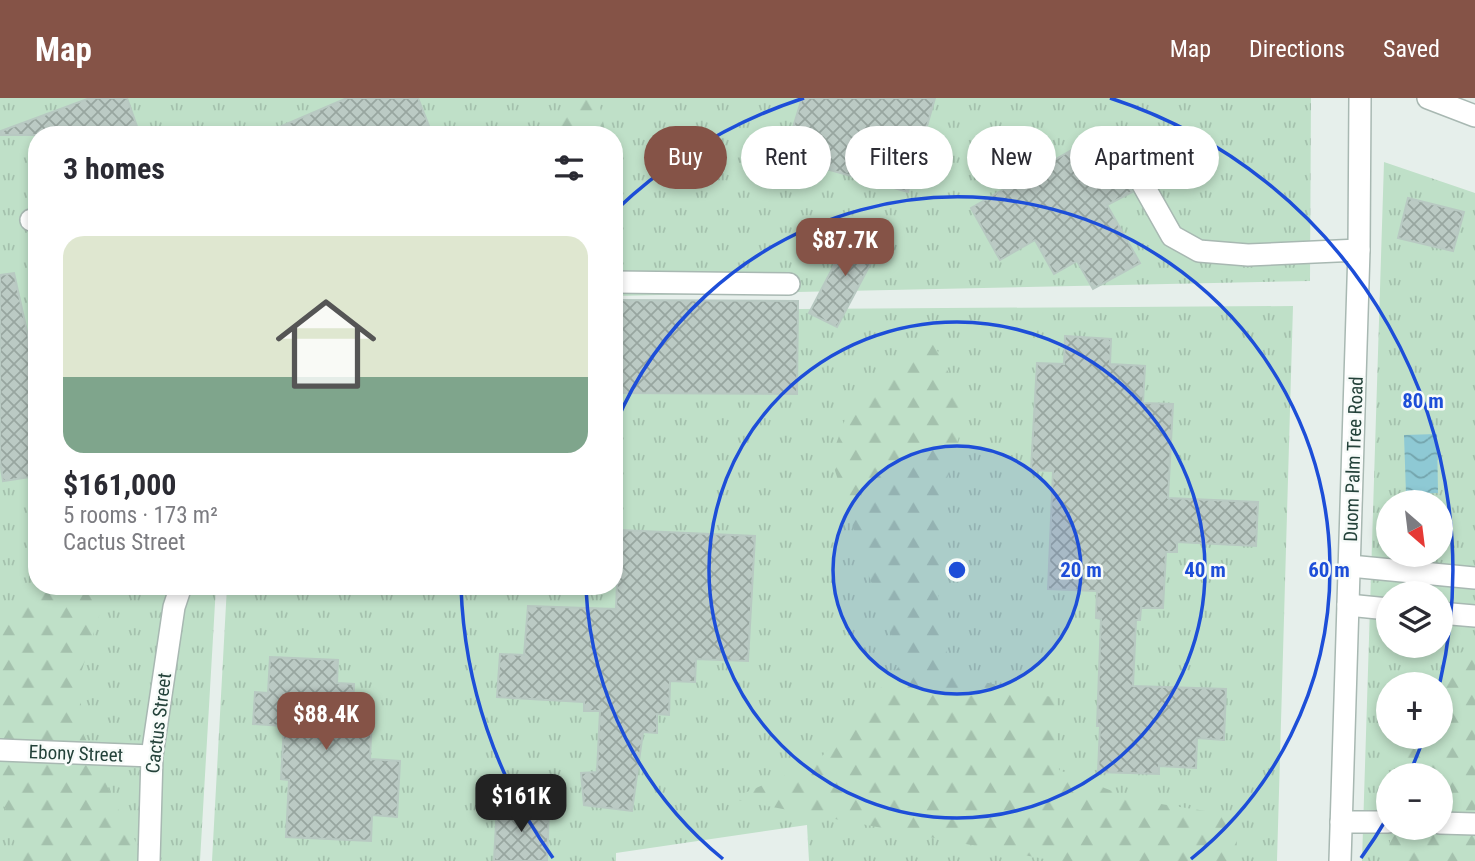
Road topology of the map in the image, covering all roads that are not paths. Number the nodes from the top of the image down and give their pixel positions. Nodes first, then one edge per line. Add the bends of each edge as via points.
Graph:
1 (1360, 98) edge
2 (1429, 98) edge
3 (1475, 116) edge
4 (1145, 189) edge
5 (1359, 250) junction
6 (623, 282) edge
7 (789, 284) dead end
8 (1350, 566) junction
9 (1475, 578) edge
10 (178, 595) edge
11 (1348, 605) junction
12 (1376, 607) edge
13 (1453, 614) edge
14 (1475, 616) edge
15 (0, 750) edge
16 (152, 756) junction
17 (1341, 822) junction
18 (1376, 822) edge
19 (1453, 823) edge
20 (1475, 824) edge
21 (149, 861) edge
22 (1340, 861) edge

1 - 5 street, Duom Palm Tree Road
2 - 3 street
4 - 5 street via 1172,236 1199,251 1248,255
5 - 8 street, Duom Palm Tree Road
6 - 7 street
8 - 9 street
8 - 11 street, Duom Palm Tree Road
10 - 16 street, Cactus Street
11 - 12 street
11 - 17 street, Duom Palm Tree Road
13 - 14 street
15 - 16 street, Ebony Street
16 - 21 street, Cactus Street
17 - 18 street
17 - 22 street, Duom Palm Tree Road
19 - 20 street

